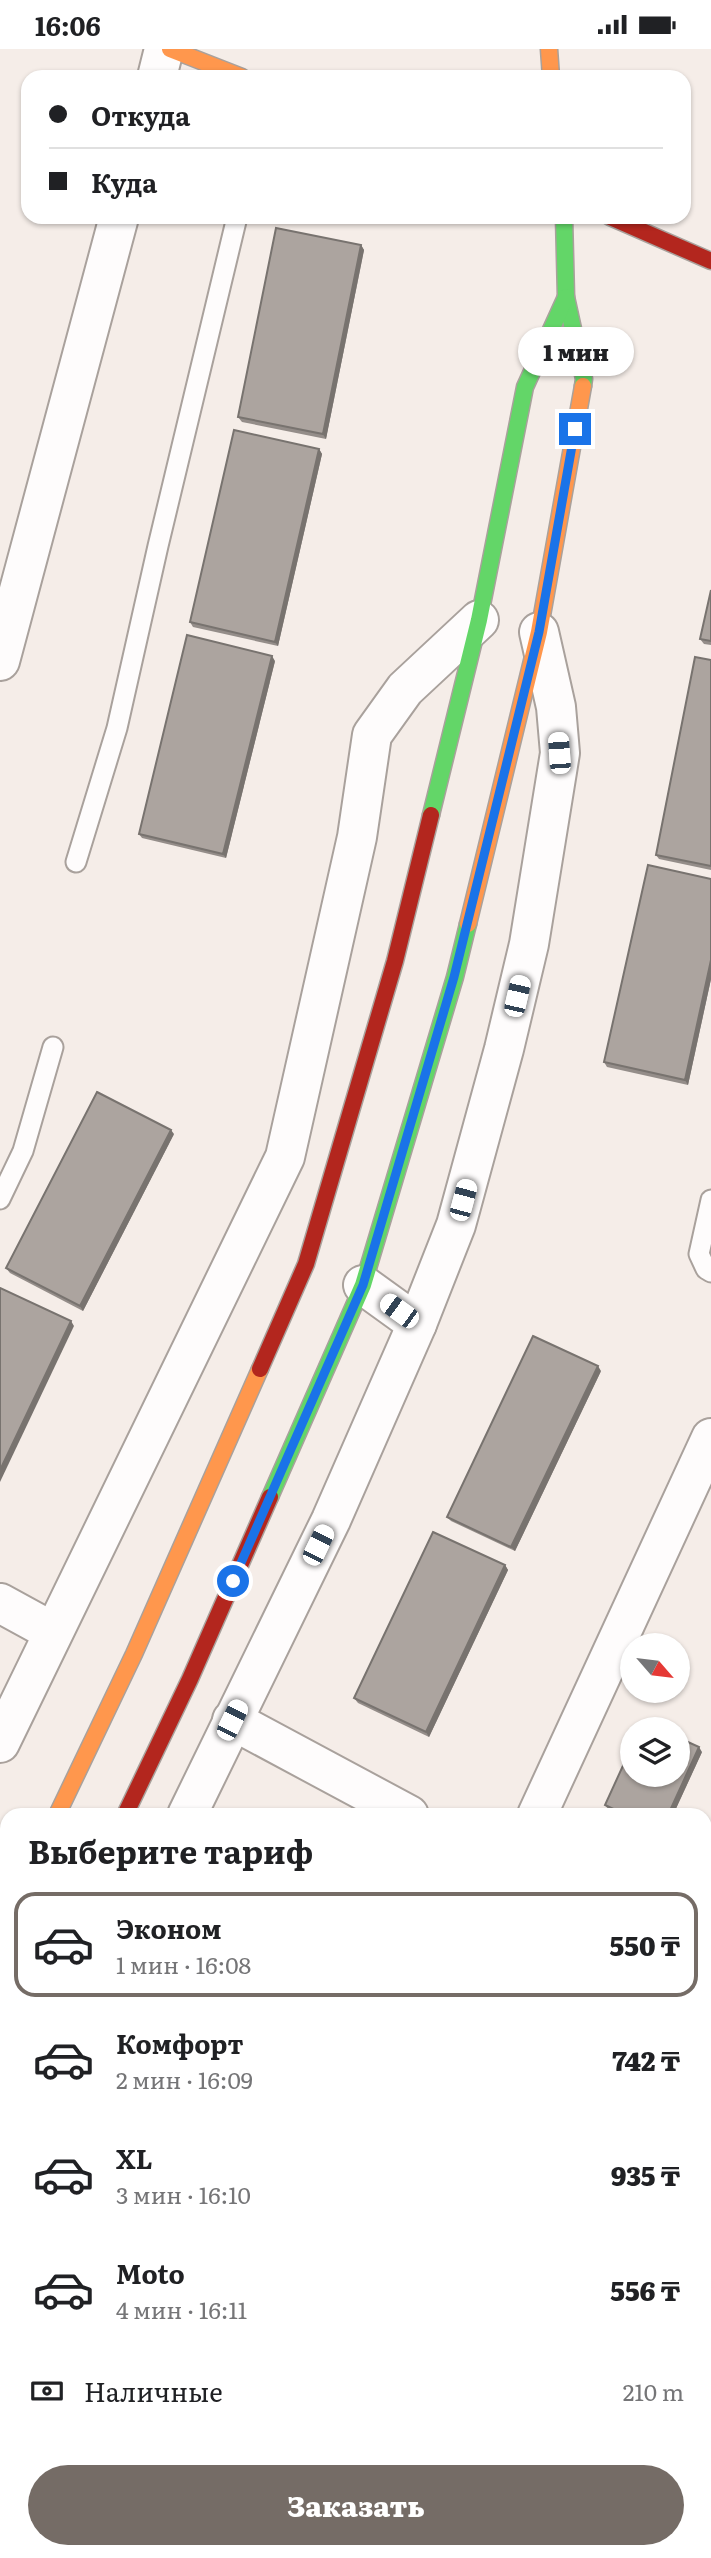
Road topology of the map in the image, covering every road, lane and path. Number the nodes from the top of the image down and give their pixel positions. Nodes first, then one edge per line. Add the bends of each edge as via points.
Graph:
1 (164, 49) edge
2 (170, 49) edge
3 (548, 49) edge
4 (159, 70) edge
5 (224, 70) edge
6 (550, 70) edge
7 (117, 224) edge
8 (235, 224) edge
9 (564, 224) edge
10 (626, 224) edge
11 (711, 261) edge
12 (566, 297) junction
13 (478, 620) junction
14 (539, 632) junction
15 (0, 661) edge
16 (76, 862) dead end
17 (53, 1047) dead end
18 (0, 1199) edge
19 (711, 1200) edge
20 (711, 1272) edge
21 (363, 1285) junction
22 (417, 1324) junction
23 (711, 1438) edge
24 (0, 1602) edge
25 (53, 1632) junction
26 (232, 1720) junction
27 (0, 1743) edge
28 (60, 1808) edge
29 (128, 1808) edge
30 (190, 1808) edge
31 (396, 1808) edge
32 (540, 1808) edge

1 - 4 street
2 - 5 main road
3 - 6 main road
7 - 15 street
8 - 16 lane via 117,727
9 - 12 main road
10 - 11 main road
12 - 13 main road via 525,387
12 - 14 main road via 584,379
13 - 25 street via 405,689 372,734 357,837 285,1157
13 - 28 main road via 395,961 306,1264 134,1654
14 - 21 main road via 454,977
14 - 22 street via 556,706 559,753 529,944 456,1225
17 - 18 lane via 23,1151
19 - 20 lane via 699,1254
21 - 22 street
21 - 29 main road
22 - 26 street via 331,1520
23 - 32 street
24 - 25 street
25 - 27 street
26 - 30 street
26 - 31 street

